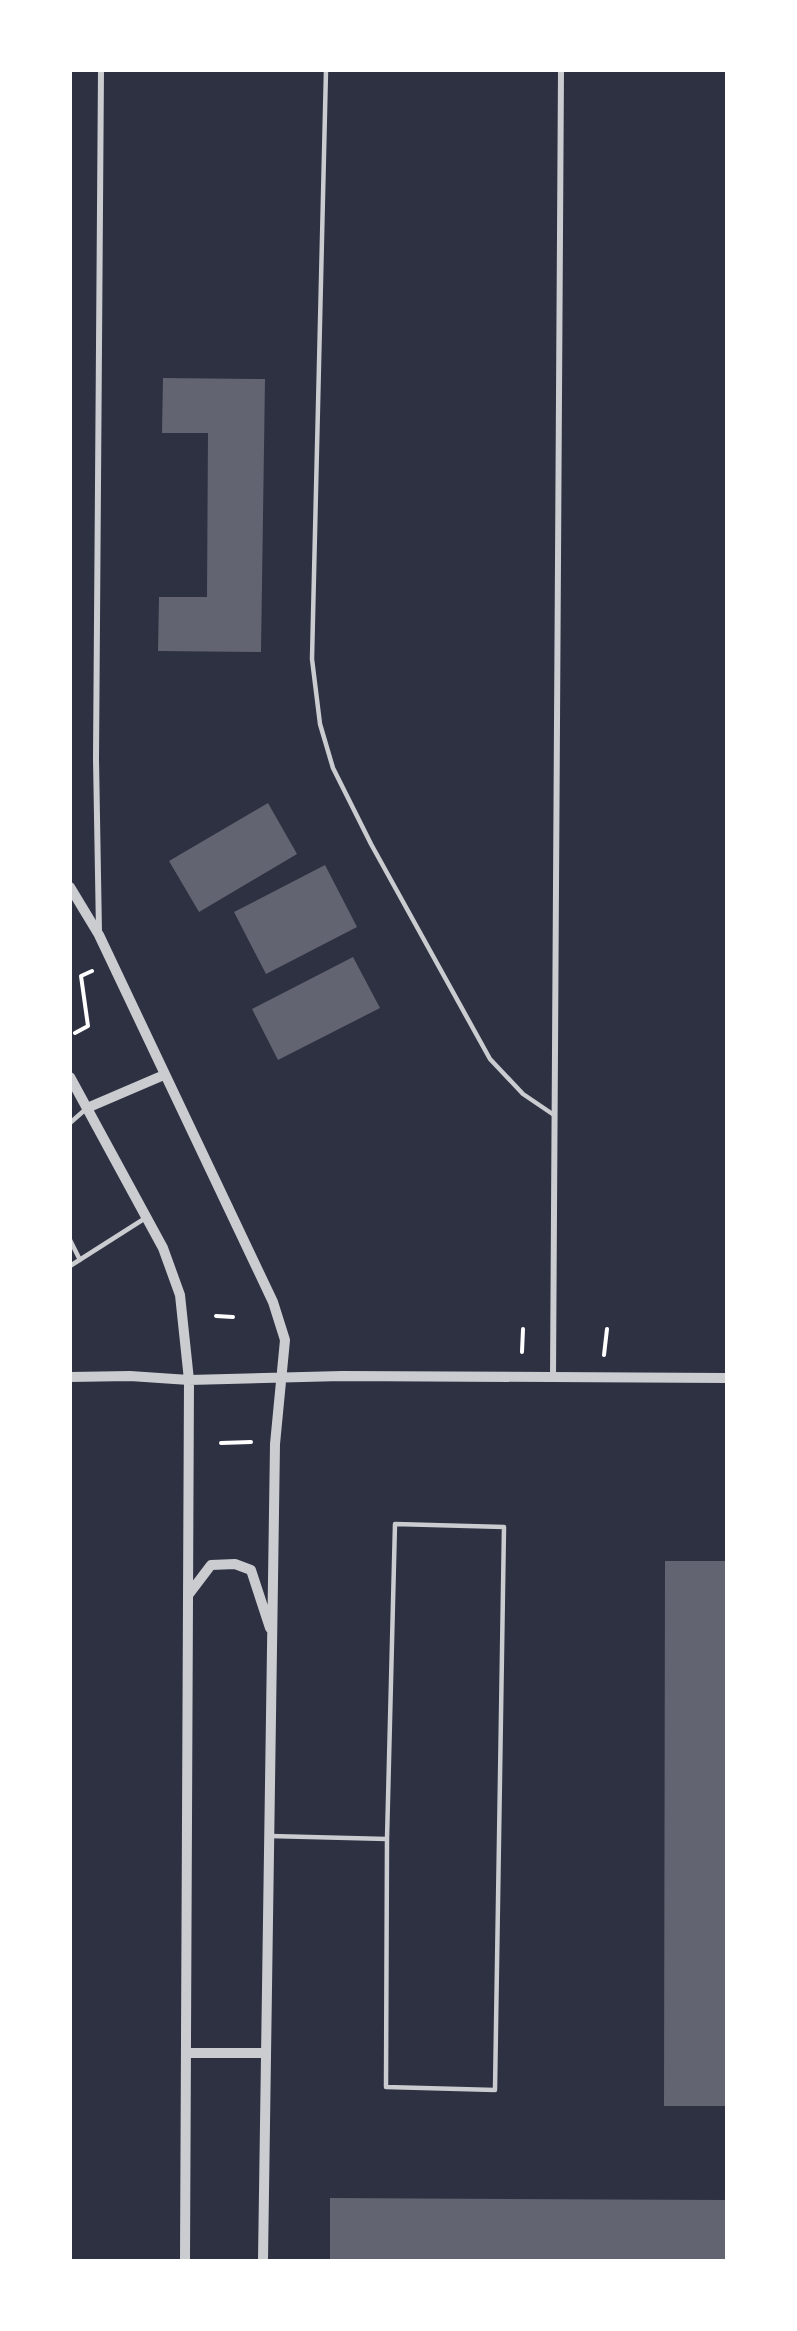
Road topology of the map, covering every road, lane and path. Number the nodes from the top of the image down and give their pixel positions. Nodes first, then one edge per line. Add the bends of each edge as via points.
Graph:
1 (101, 70) edge
2 (326, 70) edge
3 (561, 70) edge
4 (70, 887) edge
5 (99, 935) junction
6 (92, 970) dead end
7 (75, 1033) dead end
8 (164, 1076) junction
9 (70, 1077) edge
10 (87, 1108) junction
11 (554, 1115) junction
12 (70, 1123) edge
13 (147, 1217) junction
14 (70, 1240) edge
15 (80, 1260) junction
16 (70, 1266) edge
17 (216, 1316) dead end
18 (233, 1317) dead end
19 (70, 1377) edge
20 (282, 1377) junction
21 (553, 1377) junction
22 (726, 1378) edge
23 (189, 1380) junction
24 (251, 1442) dead end
25 (221, 1443) dead end
26 (189, 1594) junction
27 (273, 1637) junction
28 (269, 1836) junction
29 (387, 1839) junction
30 (187, 2053) junction
31 (264, 2053) junction
32 (185, 2260) edge
33 (263, 2260) edge

1 - 5 street via 96,759
2 - 11 lane via 312,659 320,724 333,768 490,1059 523,1094
3 - 11 street
4 - 5 street
5 - 8 street
6 - 7 path via 81,976 88,1026
8 - 10 street
8 - 20 street via 273,1302 285,1340
9 - 10 street
10 - 12 lane
10 - 13 street
11 - 21 street
13 - 15 lane
13 - 23 street via 180,1295
14 - 15 lane
15 - 16 lane
17 - 18 path
19 - 23 street
20 - 21 street
20 - 23 street
20 - 27 street via 275,1444
21 - 22 street
23 - 26 street
24 - 25 path
26 - 27 street via 212,1565 235,1564 251,1570
26 - 30 street
27 - 28 street
28 - 29 lane
28 - 31 street
29 - 29 lane via 386,2087 495,2090 504,1527 395,1524
30 - 31 street
30 - 32 street
31 - 33 street

